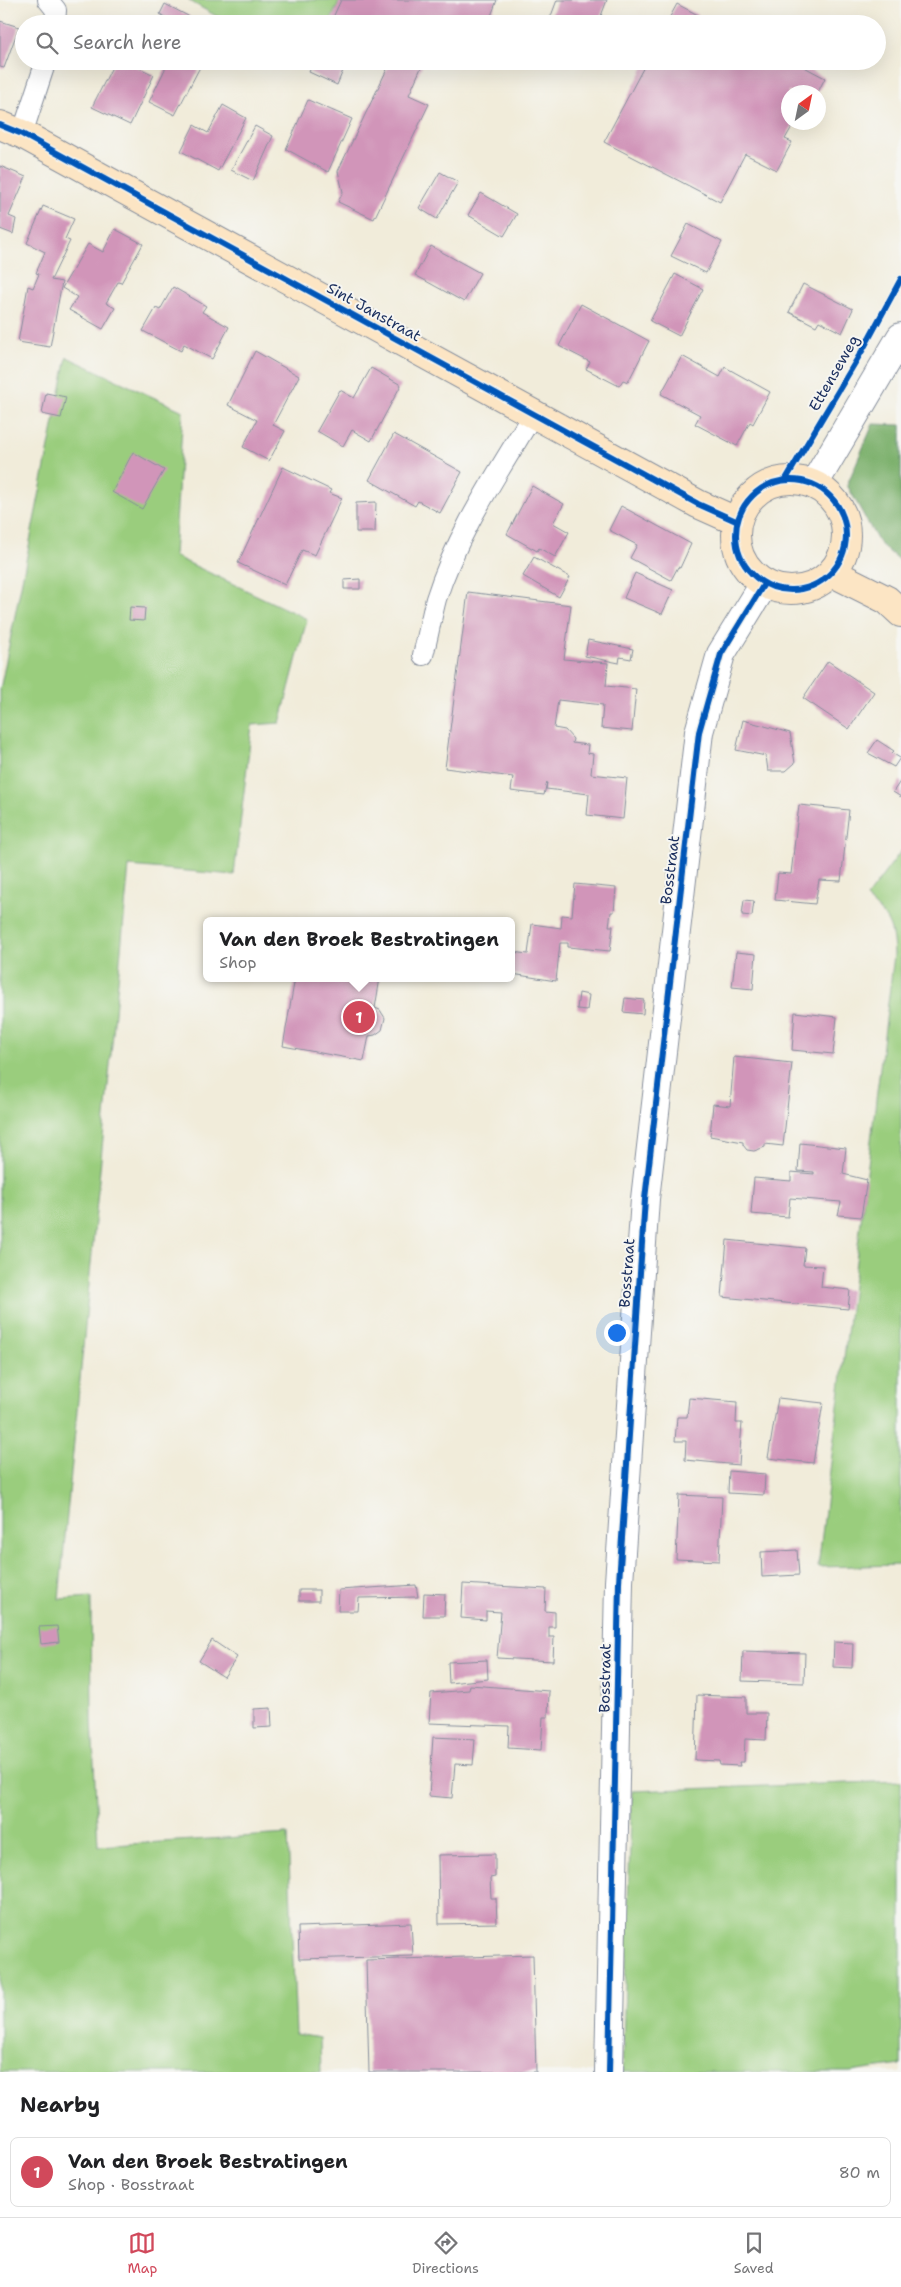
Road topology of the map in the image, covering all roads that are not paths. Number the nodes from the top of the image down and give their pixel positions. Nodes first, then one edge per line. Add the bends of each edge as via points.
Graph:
1 (48, 0) edge
2 (56, 15) edge
3 (41, 70) edge
4 (11, 130) edge
5 (901, 337) edge
6 (534, 414) junction
7 (814, 484) junction
8 (736, 521) junction
9 (833, 573) junction
10 (764, 584) junction
11 (901, 613) edge
12 (423, 655) dead end
13 (609, 2072) edge

1 - 2 lane via 56,10
3 - 4 lane
4 - 6 street, Sint Janstraat
5 - 7 street
6 - 8 street, Sint Janstraat via 698,504
6 - 12 lane via 480,502 454,556 437,599
7 - 8 street via 786,479 764,486 747,500
7 - 9 street via 833,498 844,519 846,542 842,559
8 - 10 street via 736,546 746,568
9 - 10 street via 812,587 788,591
9 - 11 street via 887,600
10 - 13 street, Bosstraat via 721,654 699,732 645,1199 619,1582

